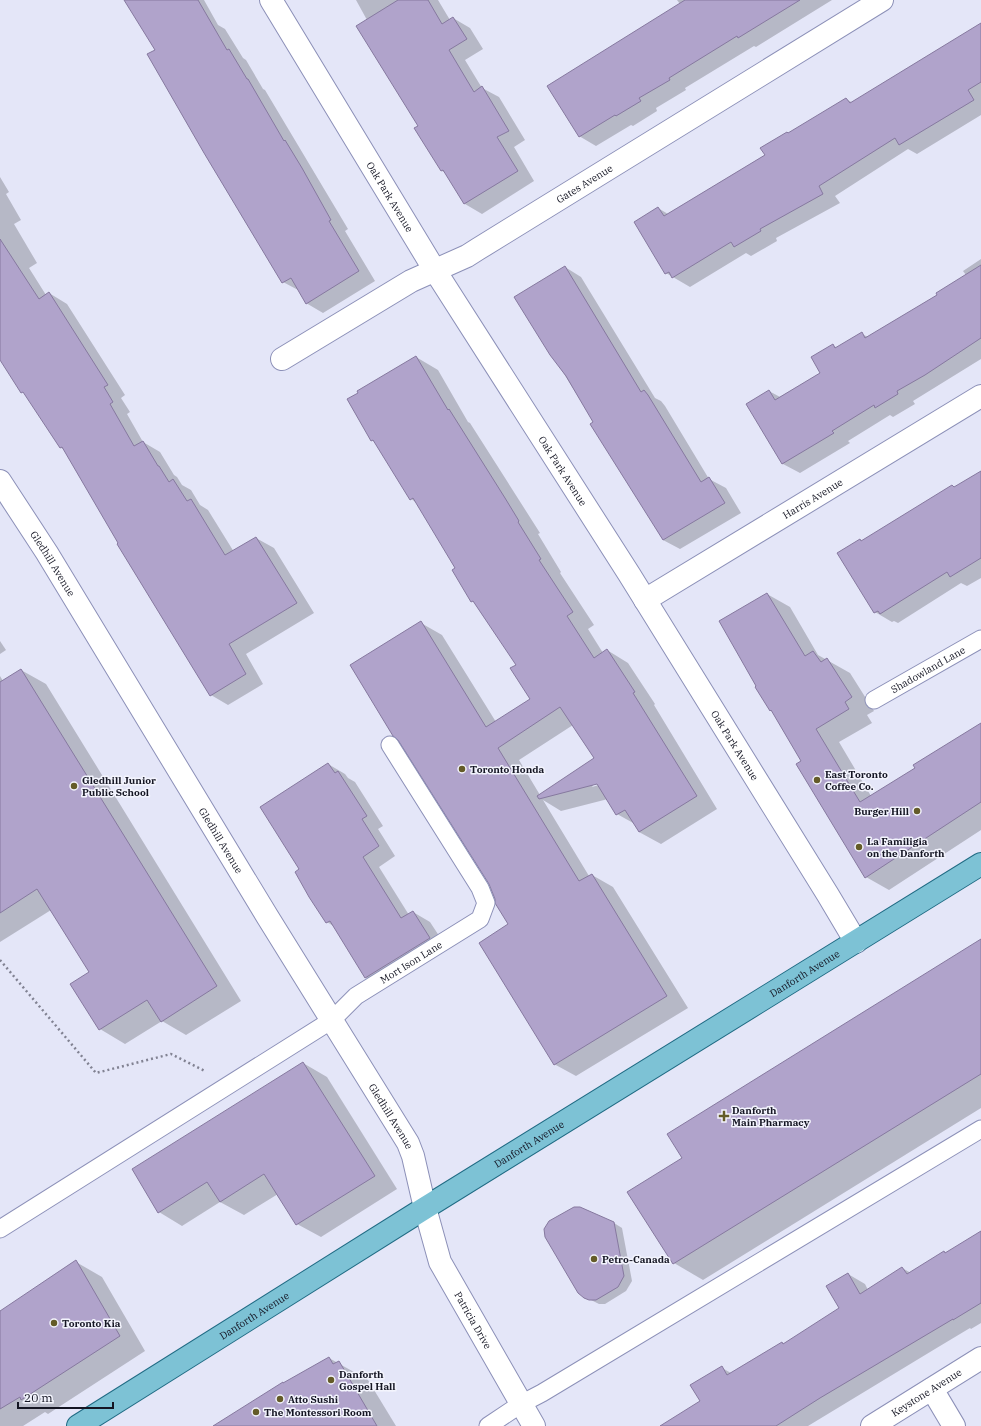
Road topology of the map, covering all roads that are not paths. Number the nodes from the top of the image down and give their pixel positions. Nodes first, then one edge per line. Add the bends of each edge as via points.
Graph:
1 (271, 0) edge
2 (882, 0) edge
3 (434, 269) junction
4 (282, 359) dead end
5 (981, 396) edge
6 (0, 481) edge
7 (645, 600) junction
8 (981, 639) edge
9 (874, 700) dead end
10 (390, 745) dead end
11 (981, 864) edge
12 (856, 942) junction
13 (332, 1020) junction
14 (981, 1129) edge
15 (425, 1208) junction
16 (0, 1229) edge
17 (981, 1358) edge
18 (932, 1389) junction
19 (521, 1404) junction
20 (78, 1426) edge
21 (488, 1426) edge
22 (534, 1426) edge
23 (872, 1426) edge
24 (954, 1426) edge

1 - 3 street, Oak Park Avenue
2 - 3 street, Gates Avenue via 467,256
3 - 4 street, Gates Avenue via 411,280
3 - 7 street, Oak Park Avenue
5 - 7 street, Harris Avenue
6 - 13 street, Gledhill Avenue via 47,553
7 - 12 street, Oak Park Avenue
8 - 9 lane, Shadowland Lane
10 - 13 lane, Mort Ison Lane via 480,888 486,903 480,919 356,996
11 - 12 main road, Danforth Avenue
12 - 15 main road, Danforth Avenue
13 - 15 street, Gledhill Avenue via 408,1143
13 - 16 lane, Mort Ison Lane
14 - 19 lane
15 - 19 street, Patricia Drive via 440,1262
15 - 20 main road, Danforth Avenue
17 - 18 street, Keystone Avenue
18 - 23 street, Keystone Avenue
18 - 24 street
19 - 21 lane
19 - 22 street, Patricia Drive

